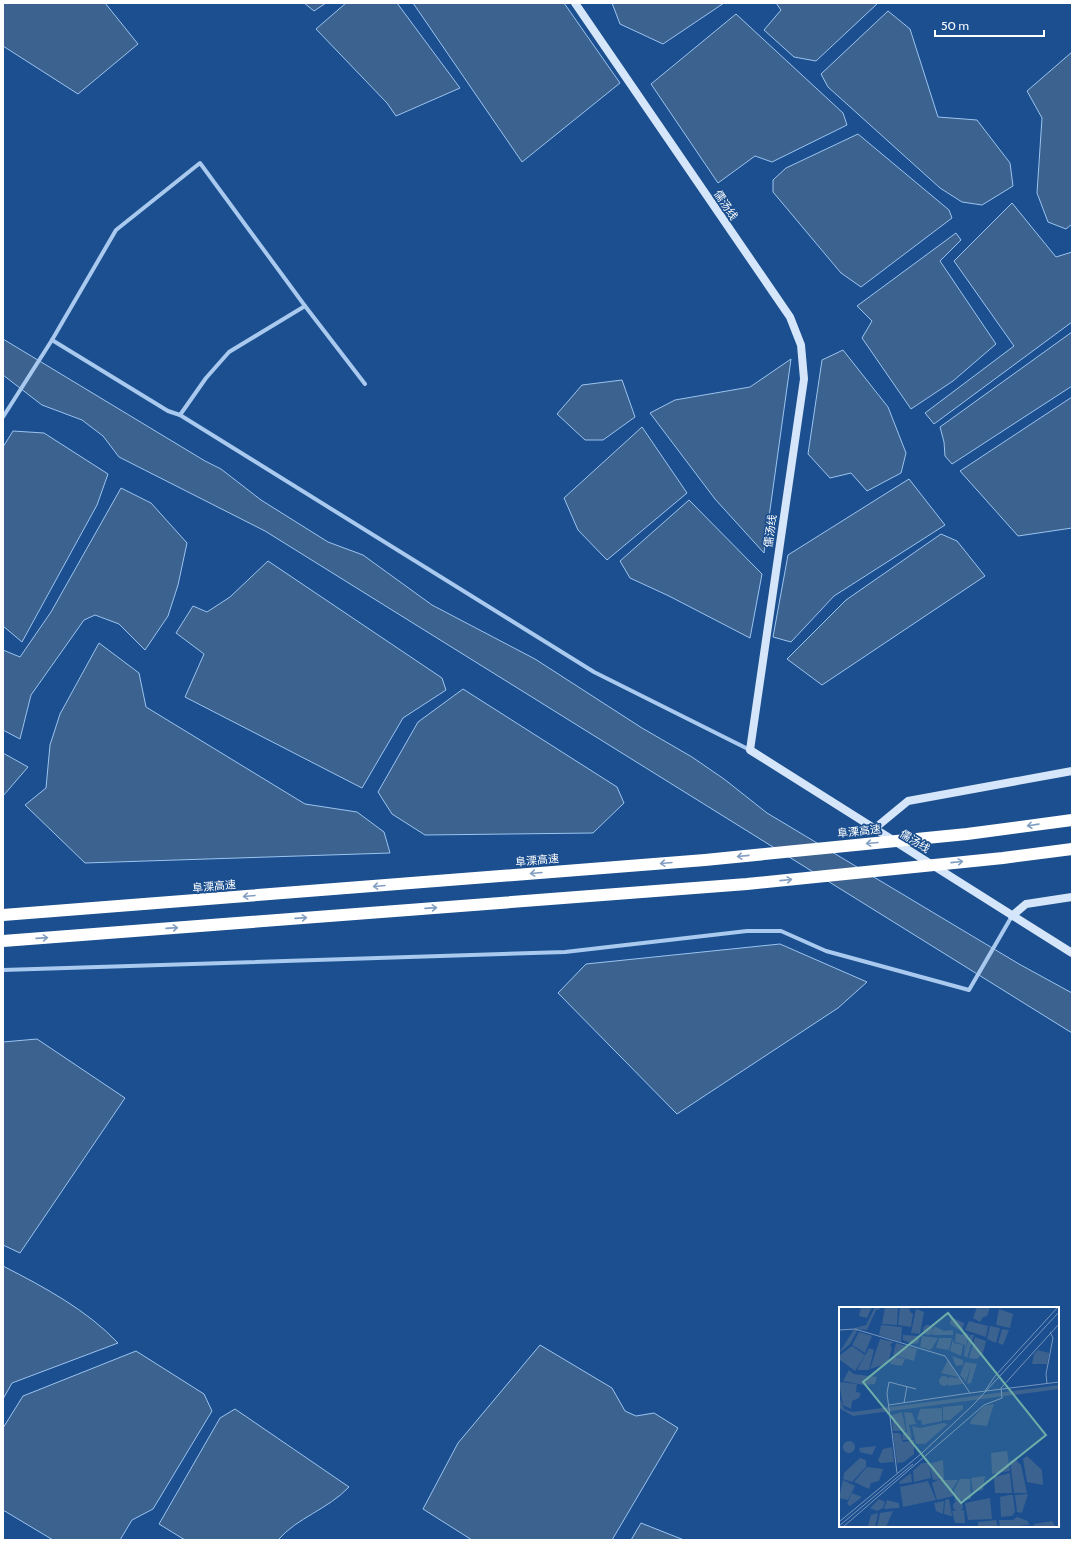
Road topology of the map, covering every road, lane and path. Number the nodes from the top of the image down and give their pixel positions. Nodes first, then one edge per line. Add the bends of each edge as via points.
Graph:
1 (574, 3) edge
2 (304, 306) junction
3 (52, 340) junction
4 (365, 384) dead end
5 (180, 415) junction
6 (3, 418) edge
7 (750, 750) junction
8 (1072, 771) edge
9 (1072, 820) edge
10 (874, 829) junction
11 (1072, 848) edge
12 (1072, 897) edge
13 (3, 915) edge
14 (1012, 916) junction
15 (3, 941) edge
16 (1072, 952) edge
17 (3, 970) edge

1 - 7 street, 儒汤线 via 790,317 801,345 804,379
2 - 3 street via 200,163 116,230
2 - 4 street
2 - 5 street via 229,352 206,378
3 - 5 street via 168,411
3 - 6 street
5 - 7 street via 594,672
7 - 10 street, 儒汤线
8 - 10 street via 908,801
9 -> 13 highway, 阜溧高速 via 967,834 705,860
10 - 14 street, 儒汤线
15 -> 11 highway via 747,884 1003,858
12 - 14 street via 1026,904
14 - 16 street, 儒汤线
14 - 17 street via 969,990 826,951 781,931 747,931 565,952

